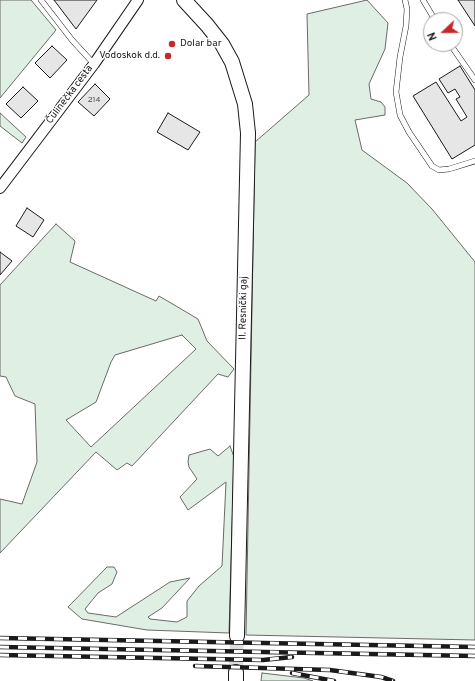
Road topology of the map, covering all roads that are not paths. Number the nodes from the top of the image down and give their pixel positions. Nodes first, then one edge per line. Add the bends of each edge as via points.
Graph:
1 (41, 0) edge
2 (138, 0) edge
3 (184, 0) edge
4 (405, 0) edge
5 (423, 0) edge
6 (430, 12) edge
7 (456, 52) edge
8 (94, 64) junction
9 (475, 80) edge
10 (475, 161) edge
11 (0, 188) edge
12 (237, 636) tunnel mouth

1 - 8 lane
2 - 8 street, Čulinečka cesta
3 - 12 street, II. Resnički gaj via 222,44 232,62 245,104 248,133
4 - 10 lane via 406,26 396,92 400,115 432,166 439,170 449,169
5 - 6 lane
7 - 9 lane
8 - 11 street, Čulinečka cesta

